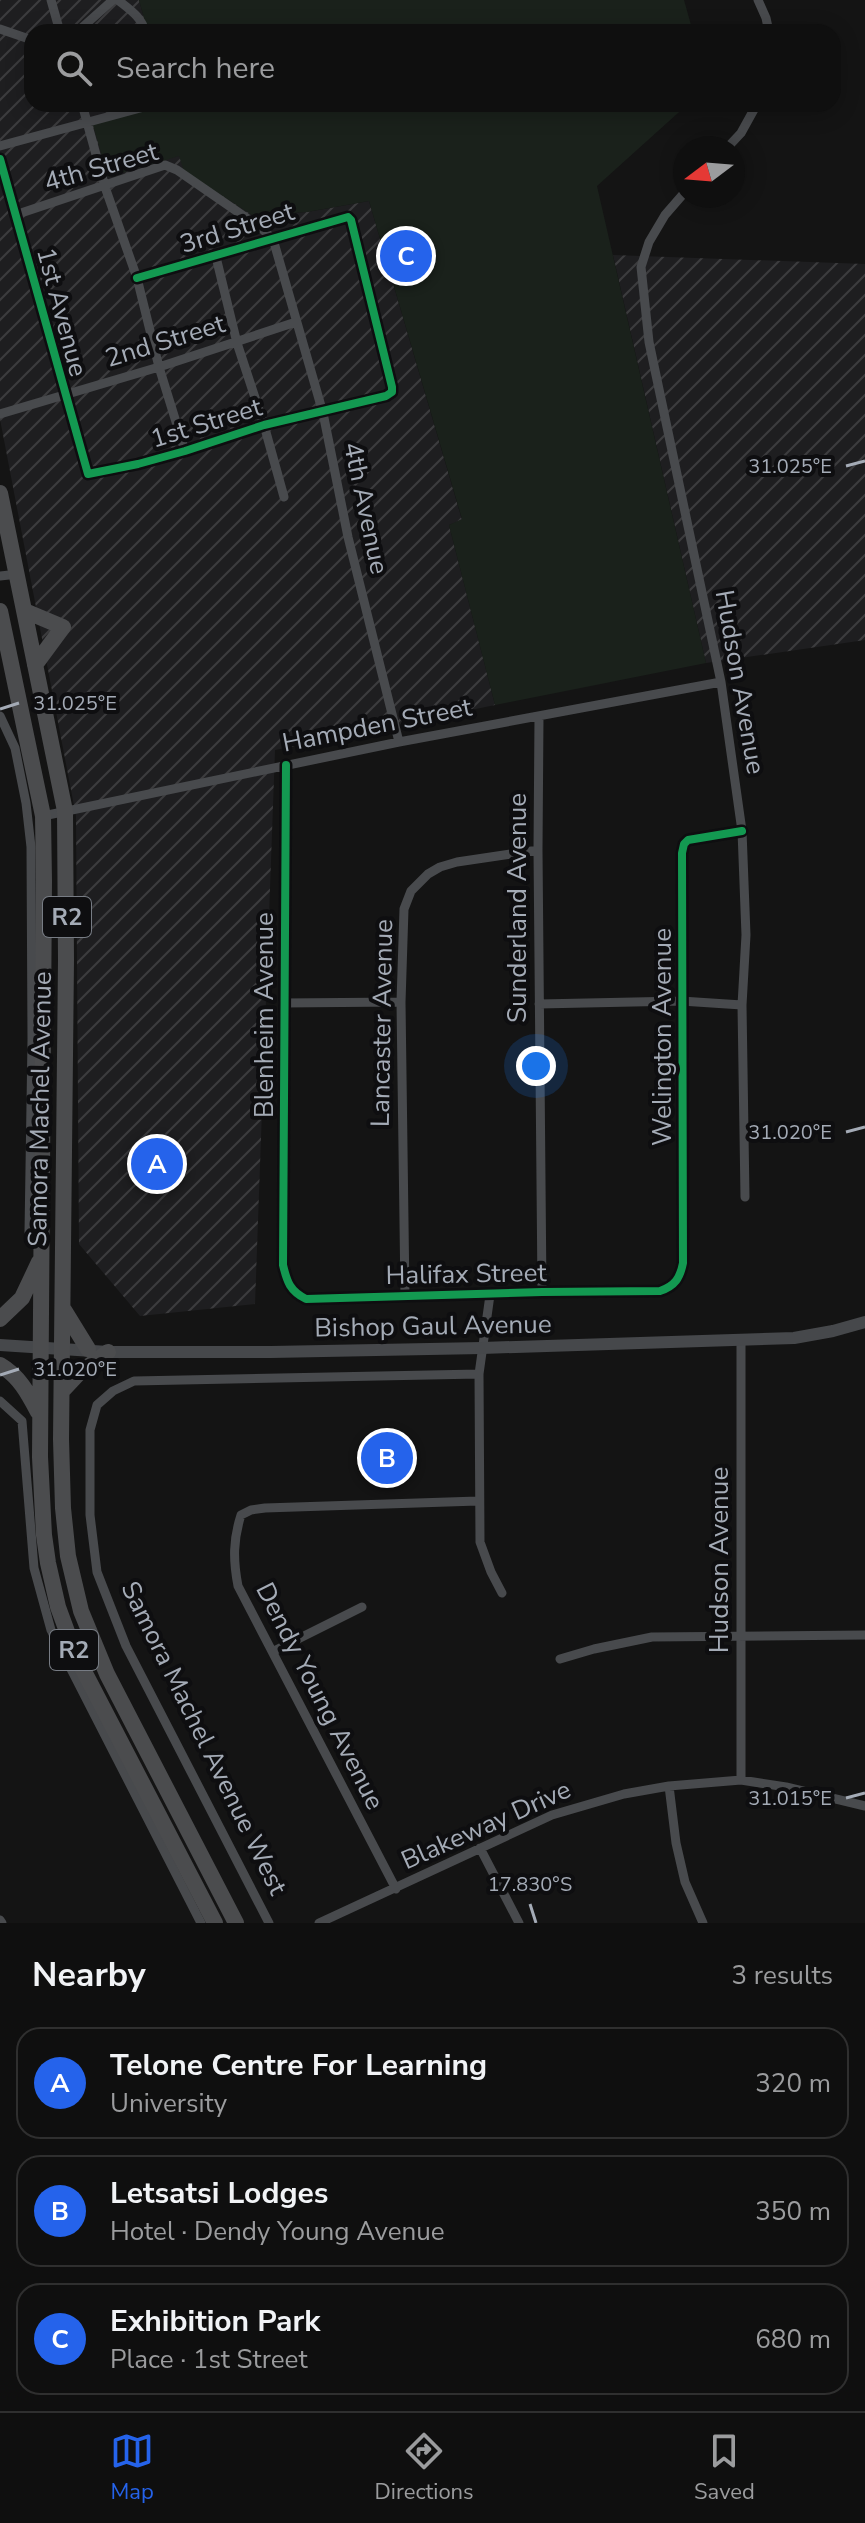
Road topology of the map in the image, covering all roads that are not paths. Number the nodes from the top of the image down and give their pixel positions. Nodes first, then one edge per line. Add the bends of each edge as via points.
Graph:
1 (51, 0) edge
2 (116, 0) edge
3 (758, 0) edge
4 (58, 24) edge
5 (87, 24) edge
6 (143, 24) edge
7 (767, 24) edge
8 (0, 29) edge
9 (24, 37) edge
10 (85, 112) edge
11 (125, 112) edge
12 (753, 112) edge
13 (88, 122) junction
14 (738, 136) edge
15 (0, 146) edge
16 (0, 159) edge
17 (2, 177) edge
18 (105, 187) junction
19 (4, 190) edge
20 (673, 206) edge
21 (15, 215) junction
22 (348, 217) joint
23 (273, 239) junction
24 (216, 257) junction
25 (137, 278) junction
26 (296, 322) junction
27 (237, 343) junction
28 (159, 367) junction
29 (64, 394) junction
30 (323, 413) junction
31 (0, 414) edge
32 (264, 425) junction
33 (185, 451) junction
34 (88, 474) joint
35 (0, 493) edge
36 (284, 497) dead end
37 (18, 574) junction
38 (0, 576) edge
39 (0, 611) edge
40 (25, 611) junction
41 (35, 665) junction
42 (721, 682) junction
43 (0, 716) edge
44 (539, 717) junction
45 (399, 742) junction
46 (286, 765) junction
47 (65, 811) junction
48 (43, 816) junction
49 (742, 831) junction
50 (538, 850) junction
51 (681, 1001) junction
52 (401, 1002) junction
53 (283, 1003) junction
54 (539, 1004) junction
55 (742, 1005) junction
56 (745, 1197) dead end
57 (29, 1232) dead end
58 (42, 1255) junction
59 (283, 1265) joint
60 (671, 1287) joint
61 (542, 1292) junction
62 (405, 1295) junction
63 (490, 1295) junction
64 (62, 1305) junction
65 (0, 1319) edge
66 (865, 1322) edge
67 (741, 1339) junction
68 (0, 1345) edge
69 (41, 1346) junction
70 (62, 1348) junction
71 (482, 1348) junction
72 (88, 1349) junction
73 (108, 1352) junction
74 (0, 1365) edge
75 (479, 1374) junction
76 (63, 1390) junction
77 (0, 1401) edge
78 (40, 1417) junction
79 (90, 1430) joint
80 (478, 1501) junction
81 (502, 1593) dead end
82 (362, 1607) dead end
83 (741, 1635) junction
84 (865, 1635) edge
85 (274, 1651) junction
86 (560, 1659) dead end
87 (741, 1780) junction
88 (669, 1786) junction
89 (865, 1806) edge
90 (480, 1848) junction
91 (396, 1889) junction
92 (201, 1923) edge
93 (215, 1923) edge
94 (236, 1923) edge
95 (269, 1923) edge
96 (319, 1923) edge
97 (519, 1923) edge
98 (703, 1923) edge

1 - 4 street
2 - 5 street
2 - 6 street
3 - 7 street
8 - 9 street
10 - 13 street
11 - 13 street
12 - 14 street
13 - 15 street
13 - 18 street
16 - 17 street, 1st Avenue
17 - 19 street, 1st Avenue
18 - 21 street, 4th Street
18 - 23 street, 4th Street via 171,166
18 - 25 street
19 - 21 street, 1st Avenue
20 - 42 street, Hudson Avenue via 649,242 642,282 649,342
21 - 29 street, 1st Avenue
22 - 23 street, 3rd Street
22 - 30 street, 1st Street via 392,392
23 - 24 street, 3rd Street
23 - 26 street, 4th Avenue
24 - 25 street, 3rd Street
24 - 27 street
25 - 28 street
26 - 27 street, 2nd Street
26 - 30 street, 4th Avenue
27 - 28 street, 2nd Street
27 - 32 street
28 - 29 street, 2nd Street
28 - 33 street
29 - 31 street, 2nd Street
29 - 34 street, 1st Avenue
30 - 32 street, 1st Street
30 - 45 street, 4th Avenue
32 - 33 street, 1st Street
32 - 36 street
33 - 34 street, 1st Street
35 - 37 highway, Samora Machel Avenue / R2
37 - 38 street
37 - 40 highway, Samora Machel Avenue / R2
39 - 48 highway, Samora Machel Avenue / R2
40 - 41 highway, Samora Machel Avenue / R2
40 - 41 highway via 63,627
41 - 47 highway, Samora Machel Avenue / R2
42 - 44 street, Hampden Street
42 - 49 street, Hudson Avenue
43 - 57 street via 15,748 31,847
44 - 45 street, Hampden Street
44 - 50 street, Sunderland Avenue
45 - 46 street, Hampden Street
46 - 47 street, Hampden Street
46 - 53 street, Blenheim Avenue
47 - 48 street, Hampden Street
47 - 64 highway, Samora Machel Avenue / R2
48 - 58 highway, Samora Machel Avenue / R2
49 - 51 street, Welington Avenue via 695,837 684,844
49 - 55 street, Hudson Avenue
50 - 52 street, Lancaster Avenue via 440,867 411,891 404,909
50 - 54 street, Sunderland Avenue
51 - 54 street
51 - 55 street
51 - 60 street, Welington Avenue via 683,1263
52 - 53 street
52 - 62 street, Lancaster Avenue
53 - 59 street, Blenheim Avenue
54 - 61 street, Sunderland Avenue
55 - 56 street, Hudson Avenue
58 - 65 highway via 22,1298
58 - 69 highway, Samora Machel Avenue / R2
59 - 62 street, Halifax Street via 293,1292 306,1299
60 - 61 street, Halifax Street
61 - 63 street, Halifax Street
62 - 63 street, Halifax Street
63 - 71 street
64 - 70 highway, Samora Machel Avenue / R2
64 - 72 highway
66 - 67 main road, Bishop Gaul Avenue via 811,1336
67 - 71 main road, Bishop Gaul Avenue
67 - 83 street, Hudson Avenue
68 - 69 main road, Bishop Gaul Avenue
69 - 70 main road, Bishop Gaul Avenue
69 - 78 highway, R2
70 - 72 main road, Bishop Gaul Avenue
70 - 76 highway, Samora Machel Avenue West / R2
71 - 73 main road, Bishop Gaul Avenue
71 - 75 street
72 - 73 main road, Bishop Gaul Avenue
73 - 76 highway
74 - 78 highway via 28,1393
75 - 79 street, Bishop Gaul Avenue via 134,1381 97,1405
75 - 80 street
76 - 94 highway, Samora Machel Avenue West / R2 via 63,1508 81,1611 107,1674
77 - 92 street via 22,1421 34,1568 51,1630
78 - 93 highway, R2 via 44,1535 58,1607 82,1669
79 - 95 street, Samora Machel Avenue West via 92,1529 97,1572 111,1612
80 - 81 street via 480,1542
80 - 85 street, Dendy Young Avenue via 265,1508 241,1515 233,1561 238,1586
82 - 85 street
83 - 84 street
83 - 86 street via 652,1637
83 - 87 street, Hudson Avenue
85 - 91 street, Dendy Young Avenue
87 - 88 street, Blakeway Drive
87 - 89 street, Blakeway Drive
88 - 90 street, Blakeway Drive via 579,1806
88 - 98 street via 685,1882
90 - 91 street, Blakeway Drive
90 - 97 street
91 - 96 street, Blakeway Drive

